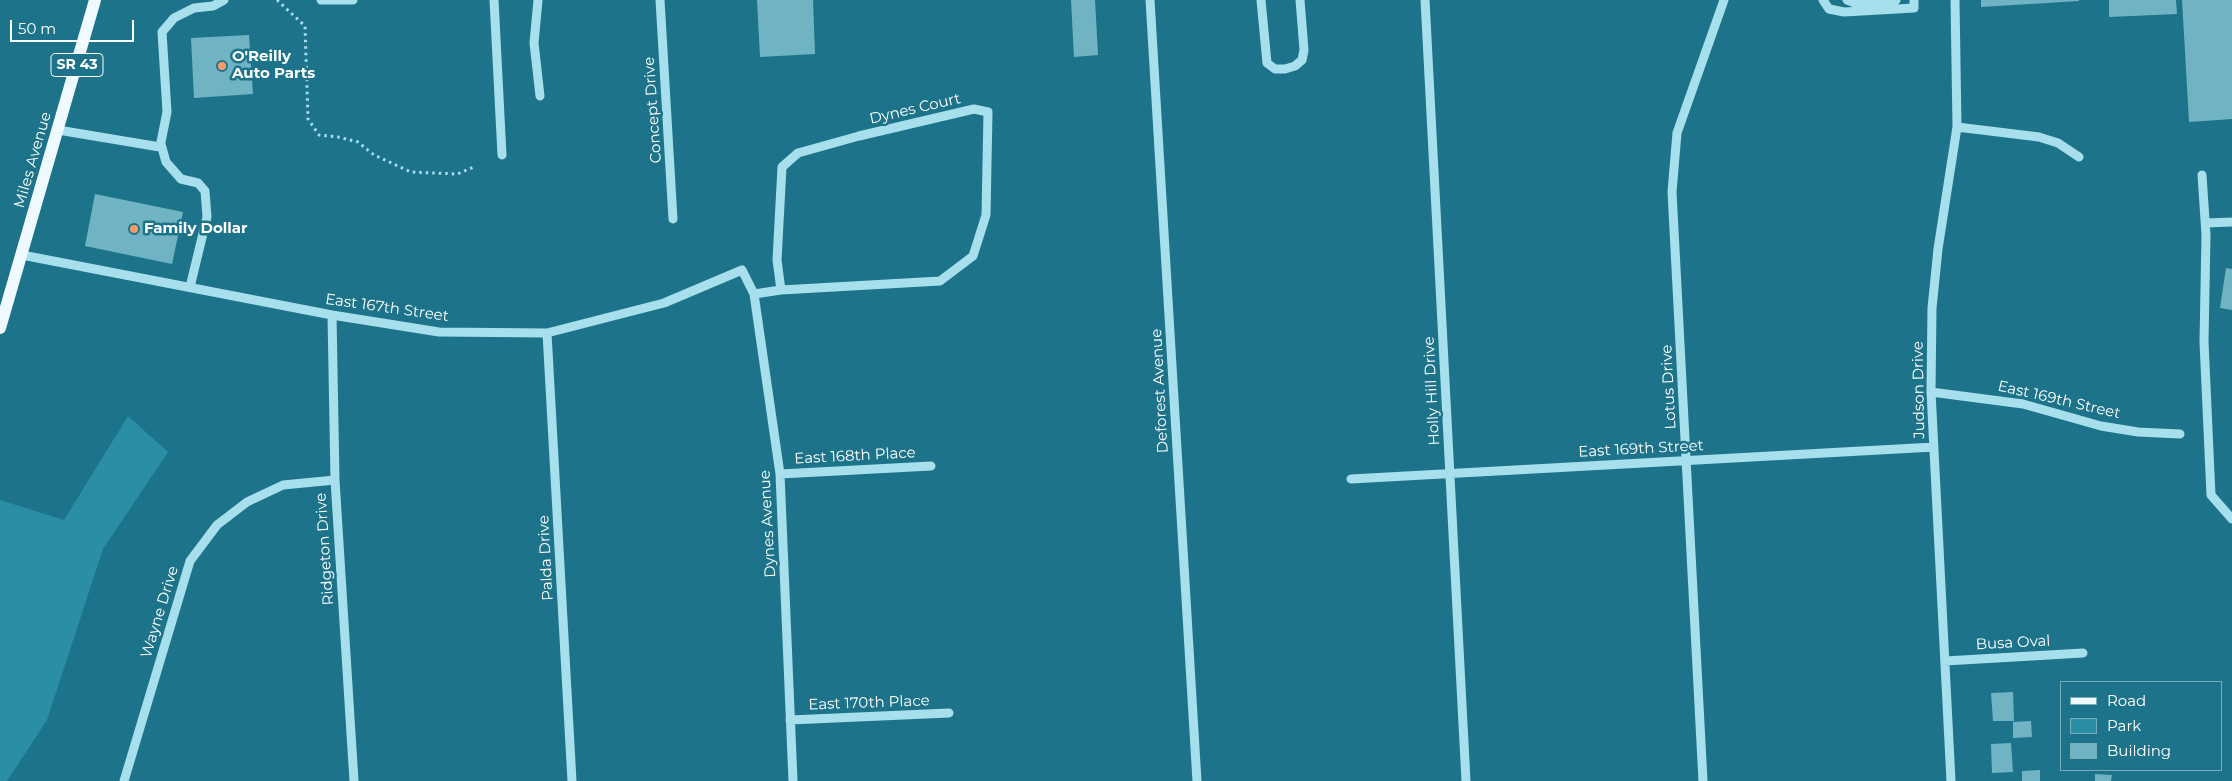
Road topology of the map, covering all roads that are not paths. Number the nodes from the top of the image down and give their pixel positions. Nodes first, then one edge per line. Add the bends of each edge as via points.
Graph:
1 (95, 0) edge
2 (224, 0) edge
3 (321, 0) edge
4 (353, 0) edge
5 (494, 0) edge
6 (538, 0) edge
7 (660, 0) edge
8 (1150, 0) edge
9 (1261, 0) edge
10 (1300, 0) edge
11 (1425, 0) edge
12 (1724, 0) edge
13 (1823, 0) edge
14 (1847, 0) edge
15 (1896, 0) edge
16 (1914, 0) edge
17 (1955, 0) edge
18 (540, 96) dead end
19 (1958, 127) junction
20 (58, 130) junction
21 (161, 144) junction
22 (502, 155) dead end
23 (2079, 157) dead end
24 (2202, 175) dead end
25 (673, 218) dead end
26 (2232, 222) edge
27 (2206, 224) junction
28 (22, 255) junction
29 (742, 270) joint
30 (190, 287) junction
31 (781, 290) junction
32 (754, 294) junction
33 (332, 315) junction
34 (0, 328) edge
35 (547, 333) junction
36 (1931, 392) junction
37 (2180, 434) dead end
38 (1934, 447) junction
39 (1686, 460) junction
40 (931, 466) dead end
41 (780, 474) junction
42 (1450, 474) junction
43 (1351, 479) dead end
44 (335, 480) junction
45 (2232, 519) edge
46 (2083, 653) dead end
47 (1945, 661) junction
48 (949, 713) dead end
49 (790, 720) junction
50 (124, 781) edge
51 (354, 781) edge
52 (572, 781) edge
53 (793, 781) edge
54 (1197, 781) edge
55 (1466, 781) edge
56 (1703, 781) edge
57 (1951, 781) edge

1 - 20 main road, Miles Avenue / SR 43
2 - 21 street via 213,6 194,8 174,18 162,32 167,112
3 - 4 street
5 - 22 street
6 - 18 street via 534,43
7 - 25 street, Concept Drive
8 - 54 street, Deforest Avenue
9 - 10 street via 1267,64 1275,69 1295,66 1302,60
11 - 42 street, Holly Hill Drive
12 - 39 street, Lotus Drive via 1677,133 1672,192
13 - 16 street via 1829,9 1844,12 1914,8
14 - 15 street via 1855,4
17 - 19 street, Judson Drive
19 - 23 street via 2039,137 2058,143
19 - 36 street, Judson Drive via 1938,248 1932,308
20 - 21 street via 160,147
20 - 28 main road, Miles Avenue / SR 43
21 - 30 street via 166,162 181,178 198,183 206,190 207,217
24 - 27 street
26 - 27 street
27 - 45 street via 2204,342 2211,495
28 - 30 street, East 167th Street
28 - 34 main road, Miles Avenue / SR 43
29 - 32 street, Dynes Avenue
29 - 35 street, East 167th Street via 664,303
30 - 33 street, East 167th Street
31 - 31 street, Dynes Court via 940,281 972,256 986,215 988,112 974,109 859,136 798,153 787,162 782,167 778,209 777,260
31 - 32 street, Dynes Court
32 - 41 street, Dynes Avenue
33 - 35 street, East 167th Street via 439,332
33 - 44 street, Ridgeton Drive
35 - 52 street, Palda Drive
36 - 37 street, East 169th Street via 2023,404 2101,426
36 - 38 street, Judson Drive
38 - 39 street, East 169th Street
38 - 47 street, Judson Drive
39 - 42 street, East 169th Street
39 - 56 street, Lotus Drive
40 - 41 street, East 168th Place
41 - 49 street, Dynes Avenue
42 - 43 street, East 169th Street
42 - 55 street, Holly Hill Drive
44 - 50 street, Wayne Drive via 283,486 248,502 217,525 190,561
44 - 51 street, Ridgeton Drive
46 - 47 street, Busa Oval
47 - 57 street, Judson Drive
48 - 49 street, East 170th Place
49 - 53 street, Dynes Avenue

